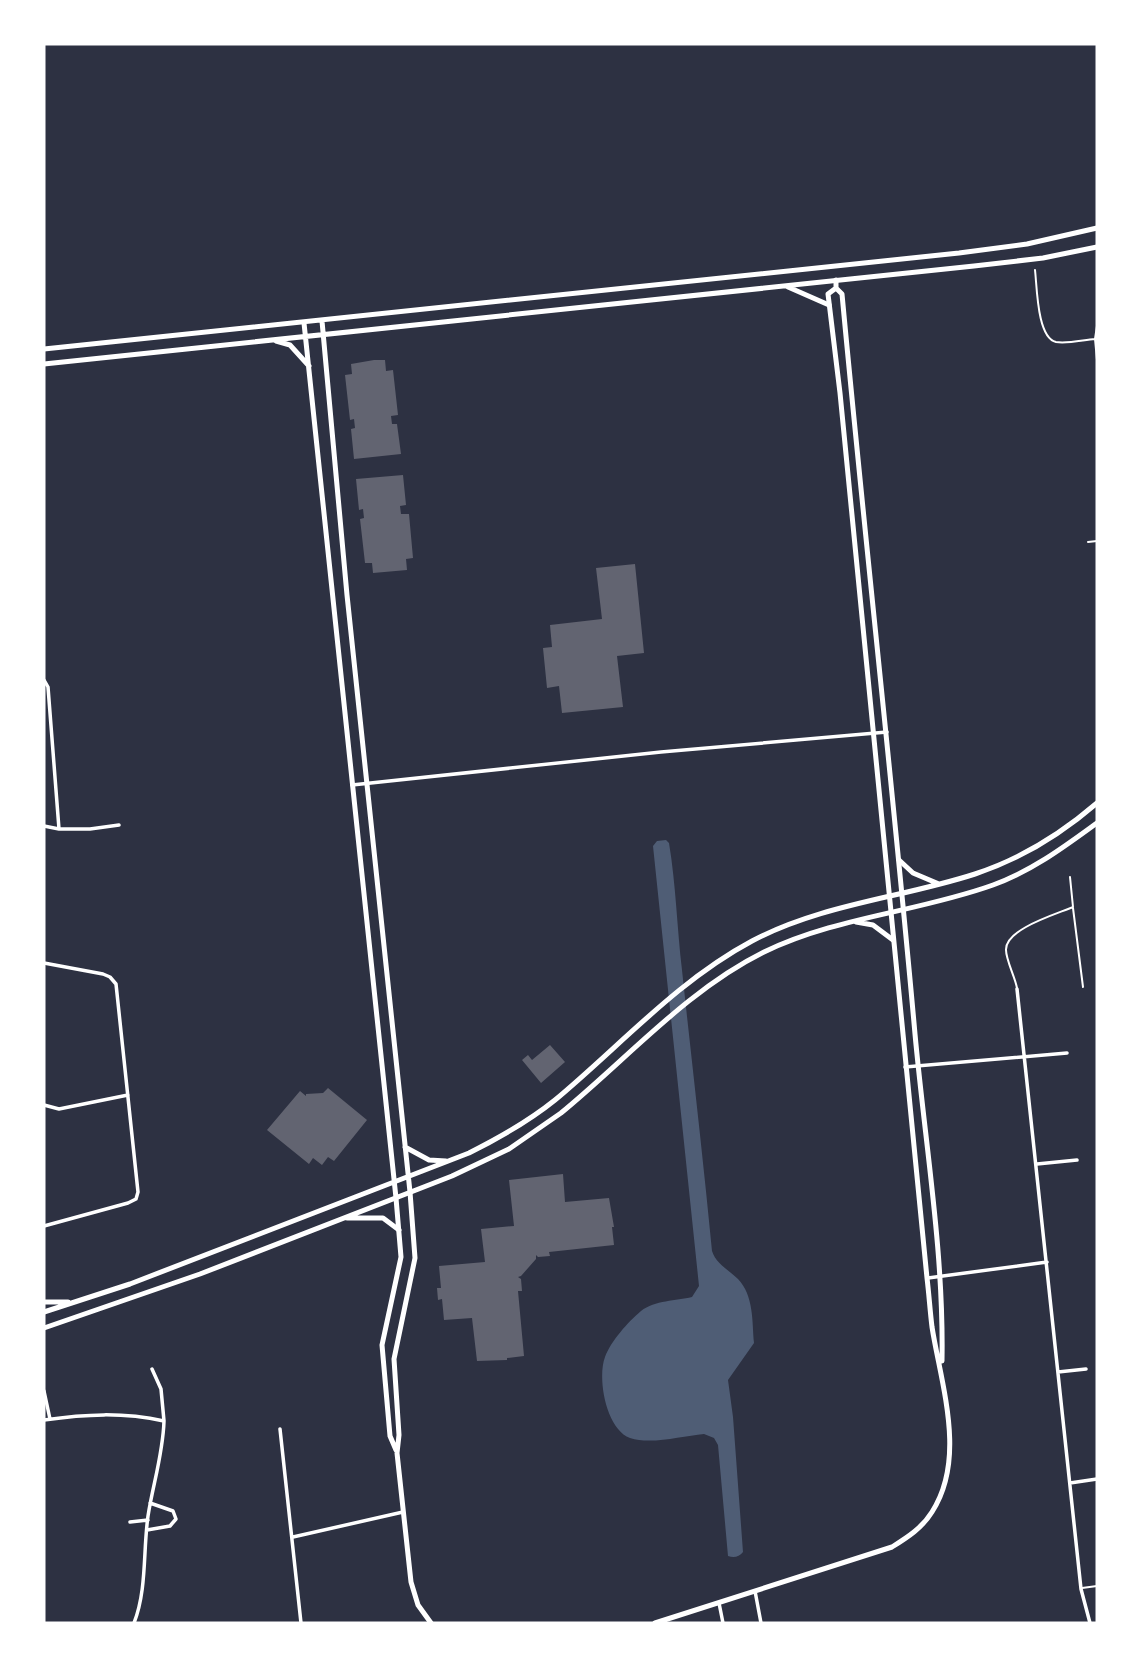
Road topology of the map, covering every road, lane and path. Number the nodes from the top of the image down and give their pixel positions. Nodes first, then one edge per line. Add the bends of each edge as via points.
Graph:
1 (1097, 228) edge
2 (1097, 244) edge
3 (1035, 270) dead end
4 (836, 280) junction
5 (785, 286) junction
6 (836, 288) junction
7 (829, 305) junction
8 (322, 321) junction
9 (304, 323) junction
10 (1097, 326) edge
11 (323, 335) junction
12 (306, 337) junction
13 (1095, 339) junction
14 (275, 340) junction
15 (44, 349) edge
16 (1097, 360) edge
17 (44, 364) edge
18 (309, 366) junction
19 (1097, 541) edge
20 (1088, 542) dead end
21 (868, 549) junction
22 (855, 550) junction
23 (44, 680) edge
24 (887, 732) junction
25 (874, 733) junction
26 (367, 784) junction
27 (352, 785) junction
28 (1097, 803) edge
29 (1097, 823) edge
30 (119, 825) dead end
31 (44, 826) edge
32 (58, 829) junction
33 (899, 860) junction
34 (1070, 877) dead end
35 (939, 884) junction
36 (901, 893) junction
37 (890, 895) junction
38 (1073, 907) junction
39 (904, 909) junction
40 (890, 913) junction
41 (853, 922) junction
42 (893, 940) junction
43 (44, 963) edge
44 (1083, 987) dead end
45 (1017, 989) joint
46 (1067, 1052) dead end
47 (1026, 1056) junction
48 (905, 1067) junction
49 (918, 1067) junction
50 (128, 1095) junction
51 (44, 1105) edge
52 (405, 1147) junction
53 (1077, 1160) dead end
54 (449, 1162) junction
55 (1037, 1164) junction
56 (409, 1177) junction
57 (394, 1182) junction
58 (410, 1192) junction
59 (396, 1198) junction
60 (341, 1218) junction
61 (44, 1226) edge
62 (399, 1230) junction
63 (1047, 1262) junction
64 (941, 1277) junction
65 (927, 1278) junction
66 (75, 1301) junction
67 (44, 1302) edge
68 (44, 1312) edge
69 (44, 1328) edge
70 (152, 1369) dead end
71 (1086, 1369) dead end
72 (942, 1371) junction
73 (1058, 1372) junction
74 (44, 1391) edge
75 (44, 1419) edge
76 (50, 1419) junction
77 (164, 1421) junction
78 (281, 1429) dead end
79 (397, 1452) junction
80 (1097, 1479) edge
81 (1070, 1483) junction
82 (150, 1503) junction
83 (403, 1512) junction
84 (148, 1520) junction
85 (130, 1522) dead end
86 (147, 1530) junction
87 (293, 1537) junction
88 (1097, 1586) edge
89 (1081, 1588) junction
90 (755, 1591) junction
91 (719, 1601) junction
92 (135, 1621) edge
93 (143, 1623) edge
94 (302, 1623) edge
95 (431, 1623) edge
96 (655, 1623) edge
97 (723, 1623) edge
98 (761, 1623) edge
99 (1090, 1623) edge

1 - 8 main road via 959,253
2 - 4 main road via 1043,258
3 - 13 lane via 1041,322 1047,335 1057,342
4 - 5 main road
4 - 6 main road
5 - 7 main road
5 - 11 main road
6 - 7 main road via 828,295
6 - 21 main road via 842,294
7 - 22 main road
8 - 9 main road
8 - 11 main road
9 - 12 main road
9 - 15 main road
10 - 13 lane
11 - 12 main road
11 - 26 main road
12 - 14 main road
12 - 18 main road
13 - 16 lane
14 - 17 main road
14 - 18 main road via 290,345
18 - 27 main road
19 - 20 lane
21 - 22 main road
21 - 24 main road
22 - 25 main road
23 - 32 street
24 - 25 street
24 - 33 main road
25 - 26 street
25 - 37 main road
26 - 27 street
26 - 52 main road
27 - 57 main road
28 - 35 main road via 1020,856
29 - 39 main road via 1018,874 965,894
30 - 32 street
31 - 32 street
33 - 35 main road via 913,873
33 - 36 main road
34 - 38 lane
35 - 36 main road
36 - 37 main road
36 - 39 main road
37 - 40 main road
37 - 54 main road via 783,926 728,954 672,996 552,1102 492,1142
38 - 44 lane
38 - 45 lane via 1012,936 1006,951
39 - 40 main road
39 - 49 main road
40 - 41 main road
40 - 42 main road
41 - 42 main road via 873,925
41 - 58 main road via 794,940 739,966 704,990 537,1131 484,1163
42 - 48 main road
43 - 50 street via 103,974 116,984
45 - 47 street
46 - 47 street
47 - 49 street
47 - 55 street
48 - 49 street
48 - 65 main road
49 - 64 main road
50 - 51 street via 59,1109
50 - 61 street via 136,1199
52 - 54 main road via 429,1160
52 - 56 main road
53 - 55 street
54 - 56 main road
55 - 63 street
56 - 57 main road
56 - 58 main road
57 - 59 main road
57 - 66 main road
58 - 59 main road
58 - 79 main road via 415,1258 394,1359
59 - 60 main road
59 - 62 main road
60 - 62 main road via 383,1218
60 - 69 main road
62 - 79 main road via 401,1257 382,1345 390,1436
63 - 64 street
63 - 73 street
64 - 65 street
64 - 72 main road
65 - 72 main road
66 - 67 main road
66 - 68 main road
70 - 77 street via 162,1389
71 - 73 street
72 - 90 main road via 950,1446 946,1481 933,1511 915,1533 870,1556
73 - 81 street
74 - 76 street
75 - 76 street
76 - 77 street via 105,1414
77 - 82 street
78 - 87 street
79 - 83 main road
80 - 81 street
81 - 89 street
82 - 84 street
82 - 86 street via 175,1513 176,1519 170,1527
83 - 87 street
83 - 95 main road via 411,1582 418,1605
84 - 85 street
84 - 86 street
86 - 92 street
87 - 94 street
88 - 89 lane
89 - 99 street
90 - 91 main road
90 - 98 street
91 - 96 main road
91 - 97 street
92 - 93 street

